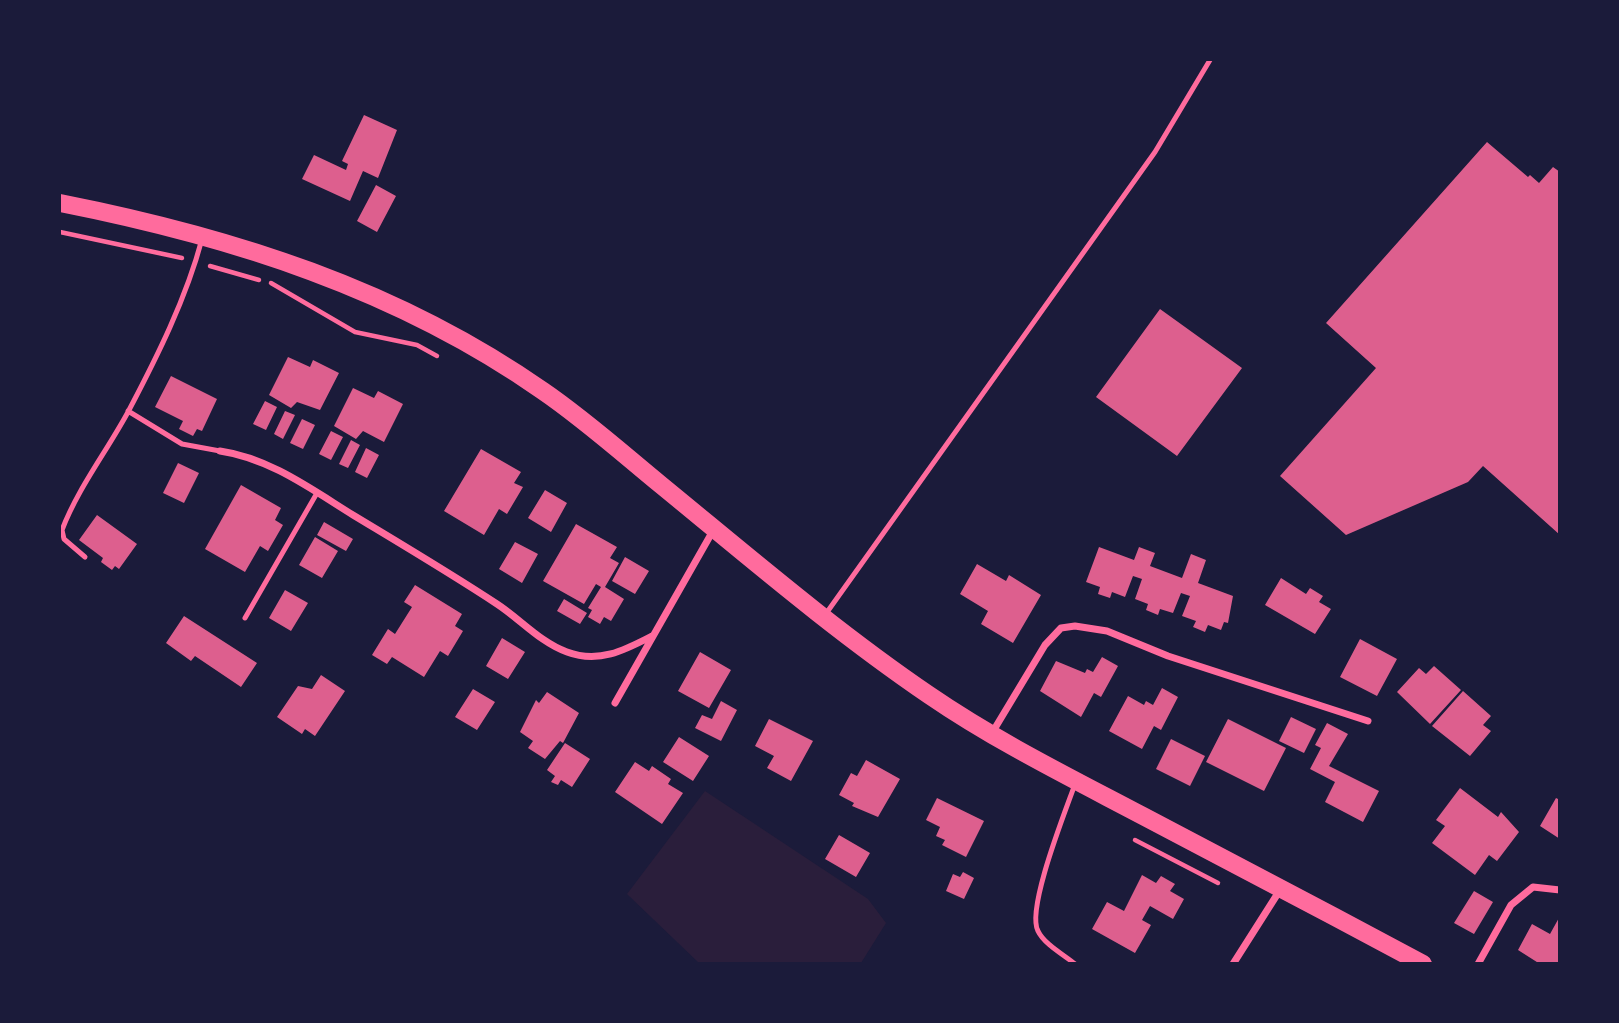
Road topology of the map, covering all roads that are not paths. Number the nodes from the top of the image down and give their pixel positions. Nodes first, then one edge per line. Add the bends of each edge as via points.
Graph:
1 (1210, 60) edge
2 (60, 203) edge
3 (203, 236) junction
4 (128, 411) junction
5 (220, 451) joint
6 (317, 493) junction
7 (714, 529) junction
8 (85, 557) dead end
9 (245, 618) dead end
10 (823, 618) junction
11 (652, 636) junction
12 (615, 703) dead end
13 (1368, 721) dead end
14 (992, 734) junction
15 (1076, 781) junction
16 (1281, 889) junction
17 (1559, 890) edge
18 (1075, 964) edge
19 (1233, 964) edge
20 (1423, 964) edge
21 (1478, 964) edge

1 - 10 lane via 1155,152
2 - 3 main road
3 - 4 lane via 196,262
3 - 7 main road via 333,278 458,336 567,408
4 - 5 lane via 182,444
4 - 8 lane via 62,530 64,539
5 - 6 street via 245,454
6 - 9 lane
6 - 11 street via 568,653 593,657 619,654
7 - 10 main road
7 - 11 street
10 - 14 main road via 933,698
11 - 12 street
13 - 14 street via 1168,656 1107,631 1075,626 1061,628 1045,645
14 - 15 main road
15 - 16 main road
15 - 18 lane via 1034,915 1042,937
16 - 19 street
16 - 20 main road
17 - 21 street via 1533,887 1510,905

